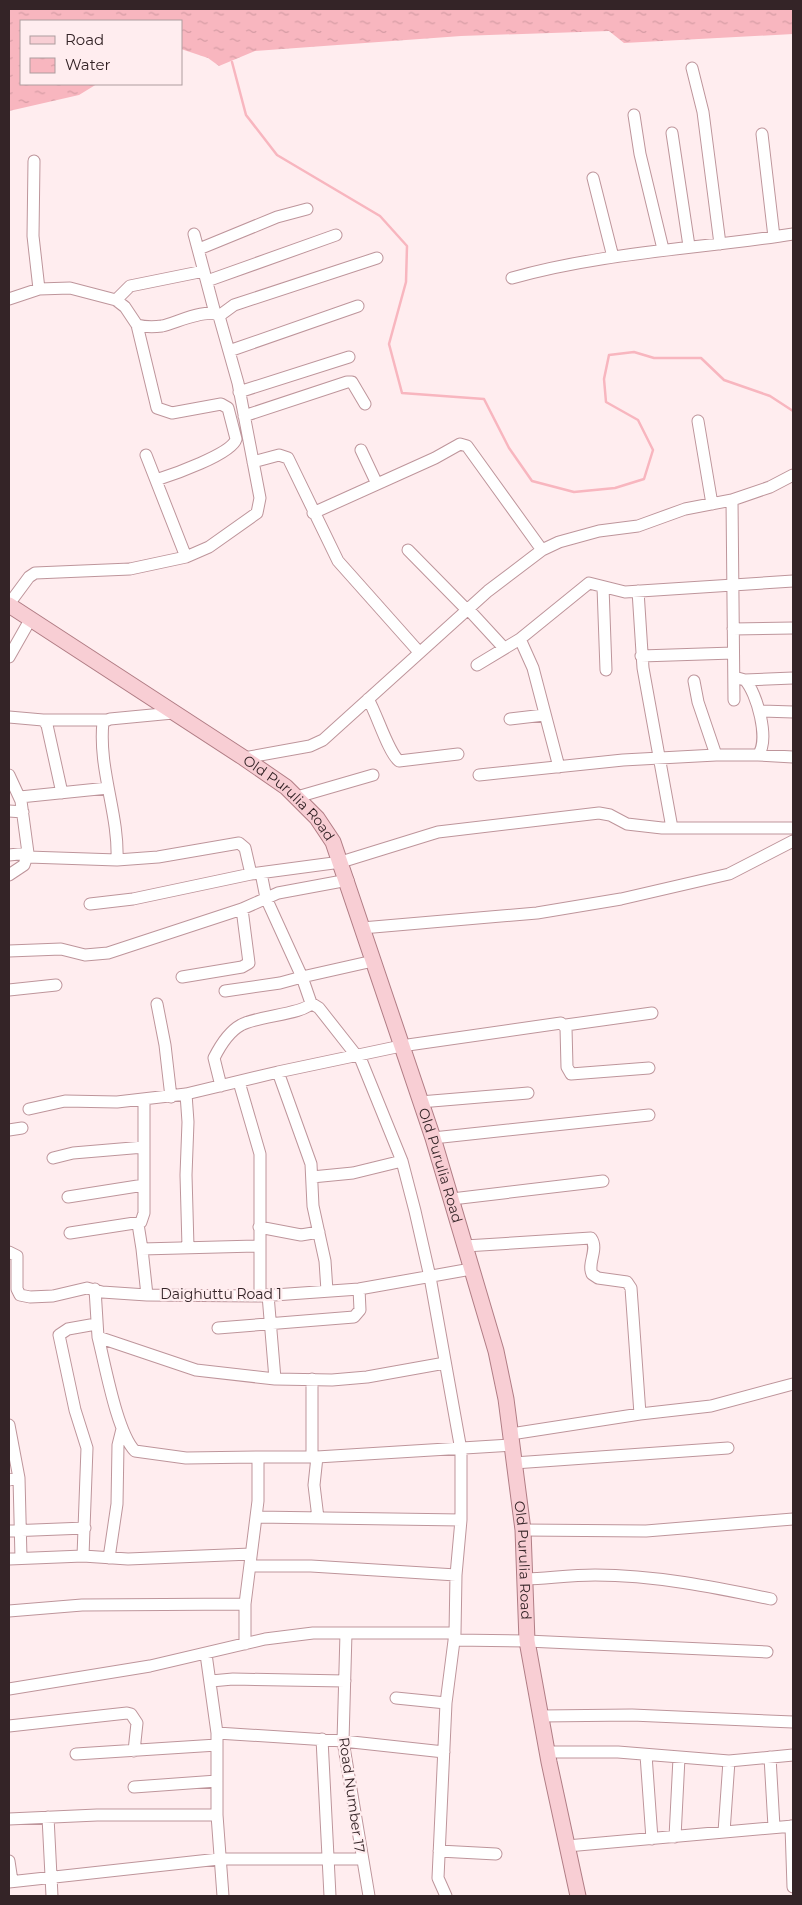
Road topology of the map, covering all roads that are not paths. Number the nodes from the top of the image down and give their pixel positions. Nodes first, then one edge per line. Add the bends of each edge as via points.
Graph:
1 (692, 68) dead end
2 (634, 115) dead end
3 (672, 133) dead end
4 (762, 134) dead end
5 (34, 162) dead end
6 (593, 178) dead end
7 (308, 210) dead end
8 (194, 234) dead end
9 (793, 234) edge
10 (336, 235) dead end
11 (774, 237) junction
12 (720, 244) junction
13 (689, 246) junction
14 (198, 249) junction
15 (663, 249) junction
16 (613, 257) junction
17 (377, 258) dead end
18 (206, 276) junction
19 (512, 278) dead end
20 (39, 289) junction
21 (9, 299) edge
22 (116, 300) junction
23 (358, 306) dead end
24 (217, 314) junction
25 (137, 325) junction
26 (229, 350) junction
27 (349, 357) dead end
28 (240, 392) junction
29 (365, 404) dead end
30 (244, 416) junction
31 (698, 421) dead end
32 (361, 450) dead end
33 (146, 455) dead end
34 (253, 462) junction
35 (793, 474) edge
36 (156, 480) junction
37 (377, 484) junction
38 (732, 500) junction
39 (712, 504) junction
40 (313, 513) junction
41 (408, 550) dead end
42 (542, 550) junction
43 (186, 557) junction
44 (793, 581) edge
45 (734, 585) junction
46 (603, 587) junction
47 (638, 591) junction
48 (9, 605) edge
49 (467, 610) junction
50 (30, 620) junction
51 (793, 628) edge
52 (733, 629) junction
53 (520, 638) junction
54 (504, 648) junction
55 (419, 652) junction
56 (734, 653) junction
57 (641, 656) junction
58 (9, 657) edge
59 (477, 664) dead end
60 (606, 670) dead end
61 (739, 678) junction
62 (793, 678) edge
63 (694, 681) dead end
64 (368, 698) junction
65 (734, 700) dead end
66 (759, 711) junction
67 (173, 712) junction
68 (793, 712) edge
69 (544, 715) junction
70 (9, 717) edge
71 (510, 719) dead end
72 (43, 720) junction
73 (106, 720) junction
74 (458, 754) dead end
75 (716, 755) junction
76 (758, 755) junction
77 (244, 758) junction
78 (793, 758) edge
79 (660, 759) junction
80 (559, 767) junction
81 (9, 775) edge
82 (373, 775) dead end
83 (478, 775) dead end
84 (108, 788) junction
85 (62, 793) junction
86 (297, 796) junction
87 (20, 797) junction
88 (9, 810) edge
89 (23, 812) junction
90 (672, 828) junction
91 (793, 828) edge
92 (793, 841) edge
93 (9, 855) edge
94 (28, 855) junction
95 (117, 860) junction
96 (341, 862) junction
97 (256, 873) junction
98 (9, 874) edge
99 (348, 880) junction
100 (266, 898) junction
101 (90, 904) dead end
102 (242, 909) junction
103 (362, 928) junction
104 (9, 951) edge
105 (373, 961) junction
106 (182, 977) dead end
107 (302, 977) junction
108 (56, 985) dead end
109 (9, 990) edge
110 (225, 991) dead end
111 (311, 1003) junction
112 (157, 1004) dead end
113 (652, 1013) dead end
114 (566, 1025) junction
115 (401, 1046) junction
116 (359, 1055) junction
117 (649, 1068) dead end
118 (278, 1072) junction
119 (239, 1082) junction
120 (221, 1086) junction
121 (528, 1093) dead end
122 (186, 1094) junction
123 (171, 1097) junction
124 (144, 1100) junction
125 (420, 1102) junction
126 (29, 1109) dead end
127 (649, 1115) dead end
128 (22, 1128) dead end
129 (9, 1130) edge
130 (433, 1138) junction
131 (144, 1147) junction
132 (53, 1158) dead end
133 (402, 1162) junction
134 (312, 1177) junction
135 (603, 1181) dead end
136 (144, 1184) junction
137 (68, 1197) dead end
138 (452, 1198) junction
139 (138, 1224) junction
140 (260, 1227) junction
141 (319, 1232) junction
142 (70, 1233) dead end
143 (259, 1246) junction
144 (465, 1246) junction
145 (188, 1247) junction
146 (142, 1249) junction
147 (9, 1252) edge
148 (471, 1269) junction
149 (430, 1276) junction
150 (95, 1289) junction
151 (359, 1289) junction
152 (327, 1291) junction
153 (147, 1295) junction
154 (264, 1295) junction
155 (96, 1324) junction
156 (271, 1324) junction
157 (218, 1328) dead end
158 (98, 1337) junction
159 (445, 1363) junction
160 (276, 1378) junction
161 (312, 1380) junction
162 (793, 1384) edge
163 (640, 1414) junction
164 (9, 1425) edge
165 (122, 1429) junction
166 (511, 1440) junction
167 (728, 1448) dead end
168 (461, 1450) junction
169 (258, 1457) junction
170 (315, 1457) junction
171 (514, 1463) junction
172 (14, 1479) edge
173 (256, 1517) junction
174 (318, 1518) junction
175 (793, 1519) edge
176 (461, 1520) junction
177 (84, 1528) junction
178 (523, 1530) junction
179 (14, 1531) edge
180 (83, 1556) junction
181 (21, 1558) junction
182 (110, 1558) junction
183 (9, 1559) edge
184 (250, 1560) junction
185 (456, 1574) junction
186 (526, 1579) junction
187 (771, 1599) dead end
188 (245, 1604) junction
189 (9, 1611) edge
190 (346, 1633) junction
191 (455, 1637) junction
192 (527, 1641) junction
193 (246, 1644) junction
194 (767, 1652) dead end
195 (206, 1654) junction
196 (211, 1681) junction
197 (345, 1681) junction
198 (9, 1689) edge
199 (396, 1698) dead end
200 (446, 1703) junction
201 (541, 1716) junction
202 (793, 1722) edge
203 (9, 1726) edge
204 (217, 1739) junction
205 (322, 1739) junction
206 (343, 1741) junction
207 (134, 1751) junction
208 (444, 1752) junction
209 (547, 1752) junction
210 (76, 1754) dead end
211 (646, 1755) junction
212 (793, 1755) edge
213 (770, 1757) junction
214 (679, 1758) junction
215 (729, 1761) junction
216 (217, 1781) junction
217 (134, 1787) dead end
218 (217, 1815) junction
219 (48, 1817) junction
220 (9, 1820) edge
221 (792, 1826) edge
222 (774, 1828) junction
223 (724, 1832) junction
224 (675, 1837) junction
225 (652, 1839) junction
226 (567, 1846) junction
227 (440, 1851) junction
228 (496, 1854) dead end
229 (328, 1858) junction
230 (220, 1859) junction
231 (362, 1859) junction
232 (9, 1861) edge
233 (50, 1877) junction
234 (10, 1881) edge
235 (793, 1887) edge
236 (52, 1896) edge
237 (223, 1896) edge
238 (330, 1896) edge
239 (369, 1896) edge
240 (446, 1896) edge
241 (578, 1896) edge

1 - 12 street via 703,112
2 - 15 street
3 - 13 street
4 - 11 street
5 - 20 street via 33,236
6 - 16 street
7 - 14 street via 277,218
8 - 14 street
9 - 11 street
10 - 18 street
11 - 12 street
12 - 13 street
13 - 15 street
14 - 18 street
15 - 16 street
16 - 19 street
17 - 24 street via 234,305
18 - 22 street via 130,286
18 - 24 street
20 - 21 street
20 - 22 street via 70,288
22 - 25 street
23 - 26 street
24 - 25 street via 162,326
24 - 26 street
25 - 36 street via 158,408 172,413 221,404 228,408 236,440 233,446
26 - 28 street
27 - 28 street
28 - 30 street
29 - 30 street via 357,386 347,382
30 - 34 street
31 - 39 street
32 - 37 street
33 - 36 street
34 - 40 street via 284,455
34 - 43 street via 260,498 257,513 209,547
35 - 38 street via 770,487
36 - 43 street
37 - 40 street
37 - 42 street via 460,444 466,446
38 - 39 street
38 - 45 street
39 - 42 street via 673,512 638,526 599,531
40 - 55 street via 349,576
41 - 49 street
42 - 49 street
43 - 48 street via 130,569 35,573 28,577
44 - 45 street
45 - 47 street
45 - 52 street
46 - 47 street
46 - 53 street via 585,585
46 - 60 street
47 - 57 street
48 - 50 main road, Old Purulia Road
49 - 54 street
49 - 55 street
50 - 58 street
50 - 67 main road, Old Purulia Road
51 - 52 street
52 - 56 street
53 - 54 street
53 - 69 street via 533,668
54 - 59 street
55 - 64 street
56 - 57 street
56 - 61 street
57 - 79 street
61 - 62 street
61 - 65 street
61 - 66 street via 751,686
63 - 75 street via 695,694
64 - 74 street via 392,751 400,761
64 - 77 street via 317,744
66 - 68 street
66 - 76 street via 763,744
67 - 73 street
67 - 77 main road, Old Purulia Road
69 - 71 street
69 - 80 street
70 - 72 street
72 - 73 street
72 - 85 street via 50,736
73 - 84 street via 103,726
75 - 76 street
75 - 79 street
76 - 78 street
77 - 86 main road, Old Purulia Road
79 - 80 street
79 - 90 street
80 - 83 street
81 - 87 street
82 - 86 street
84 - 85 street
84 - 95 street via 117,834
85 - 87 street
86 - 96 main road, Old Purulia Road via 317,818 333,842
87 - 89 street
88 - 89 street
89 - 94 street
90 - 91 street
90 - 96 street via 627,824 599,813 438,832
92 - 103 street via 729,874 621,899 537,913
93 - 94 street
94 - 95 street
94 - 98 street via 24,865
95 - 97 street via 158,857 240,843
96 - 97 street
96 - 99 main road, Old Purulia Road
97 - 100 street
97 - 101 street via 133,899
99 - 100 street
99 - 103 main road, Old Purulia Road
100 - 102 street
100 - 107 street
102 - 104 street via 97,956 61,949
102 - 106 street via 249,963
103 - 105 main road, Old Purulia Road
105 - 107 street
105 - 115 main road, Old Purulia Road
107 - 110 street
107 - 111 street
108 - 109 street
111 - 116 street
111 - 120 street via 305,1010 253,1019 232,1032 214,1058
112 - 123 street
113 - 114 street
114 - 115 street via 561,1023
114 - 117 street via 567,1067 571,1074
115 - 116 street
115 - 125 main road, Old Purulia Road
116 - 118 street
116 - 133 street
118 - 119 street
118 - 134 street via 307,1149
119 - 120 street
119 - 140 street via 260,1154
120 - 122 street
121 - 125 street
122 - 123 street
122 - 145 street
123 - 124 street
124 - 126 street via 65,1101
124 - 131 street
125 - 130 main road, Old Purulia Road
127 - 130 street
128 - 129 street
130 - 138 main road, Old Purulia Road
131 - 132 street via 73,1153
131 - 136 street
133 - 134 street via 352,1173
133 - 149 street
134 - 141 street via 313,1206
135 - 138 street
136 - 137 street
136 - 139 street via 144,1218
138 - 144 main road, Old Purulia Road
139 - 142 street
139 - 146 street
140 - 141 street via 300,1235
140 - 143 street
141 - 152 street
143 - 145 street
143 - 154 street
144 - 148 main road, Old Purulia Road
144 - 163 street via 591,1238 594,1246 590,1266 592,1274 598,1278 627,1282 631,1288
145 - 146 street
146 - 153 street
147 - 150 street, Daighuttu Road 1 via 16,1256 17,1289 24,1297
148 - 149 street, Daighuttu Road 1
148 - 166 main road, Old Purulia Road via 496,1351
149 - 151 street, Daighuttu Road 1
149 - 159 street
150 - 153 street, Daighuttu Road 1
150 - 155 street
151 - 152 street, Daighuttu Road 1
151 - 156 street via 358,1315
152 - 154 street, Daighuttu Road 1
153 - 154 street, Daighuttu Road 1
154 - 156 street
155 - 158 street
155 - 177 street via 68,1329 59,1335 75,1410 87,1448
156 - 157 street
156 - 160 street
158 - 160 street via 196,1370
158 - 165 street
159 - 161 street via 367,1377
159 - 168 street
160 - 161 street
161 - 170 street
162 - 163 street via 711,1406
163 - 166 street
164 - 172 street
165 - 169 street via 130,1446 141,1453 186,1458
165 - 182 street via 118,1445 117,1504
166 - 168 street
166 - 171 main road, Old Purulia Road
167 - 171 street
168 - 170 street
168 - 176 street
169 - 170 street
169 - 173 street
170 - 174 street
171 - 178 main road, Old Purulia Road
172 - 179 street
173 - 174 street
173 - 184 street
174 - 176 street
175 - 178 street via 646,1531
176 - 185 street
177 - 179 street
177 - 180 street
178 - 186 main road, Old Purulia Road
179 - 181 street
180 - 181 street
180 - 182 street
181 - 183 street
182 - 184 street
184 - 185 street
184 - 188 street
185 - 191 street
186 - 187 street via 596,1575 652,1579
186 - 192 main road, Old Purulia Road
188 - 189 street via 82,1605
188 - 193 street
190 - 191 street
190 - 193 street via 313,1633
190 - 197 street, Road Number 17
191 - 192 street
191 - 200 street
192 - 194 street
192 - 201 main road, Old Purulia Road
193 - 195 street
195 - 196 street
195 - 198 street
196 - 197 street
196 - 204 street
197 - 206 street, Road Number 17
199 - 200 street
200 - 208 street
201 - 202 street via 632,1715
201 - 209 main road, Old Purulia Road
203 - 207 street via 127,1713 132,1714 137,1723
204 - 205 street
204 - 207 street
204 - 216 street
205 - 206 street
205 - 229 street
206 - 208 street
206 - 231 street, Road Number 17
207 - 210 street
208 - 227 street
209 - 211 street
209 - 226 main road, Old Purulia Road
211 - 214 street
211 - 225 street
212 - 213 street
213 - 215 street
213 - 222 street
214 - 215 street
214 - 224 street
215 - 223 street
216 - 217 street
216 - 218 street
218 - 219 street
218 - 230 street
219 - 220 street
219 - 233 street
221 - 222 street
221 - 235 street
222 - 223 street
223 - 224 street
224 - 225 street
225 - 226 street
226 - 241 main road, Old Purulia Road
227 - 228 street
227 - 240 street via 438,1878
229 - 230 street
229 - 231 street
229 - 238 street
230 - 233 street
230 - 237 street
231 - 239 street, Road Number 17
232 - 234 street
233 - 234 street
233 - 236 street

